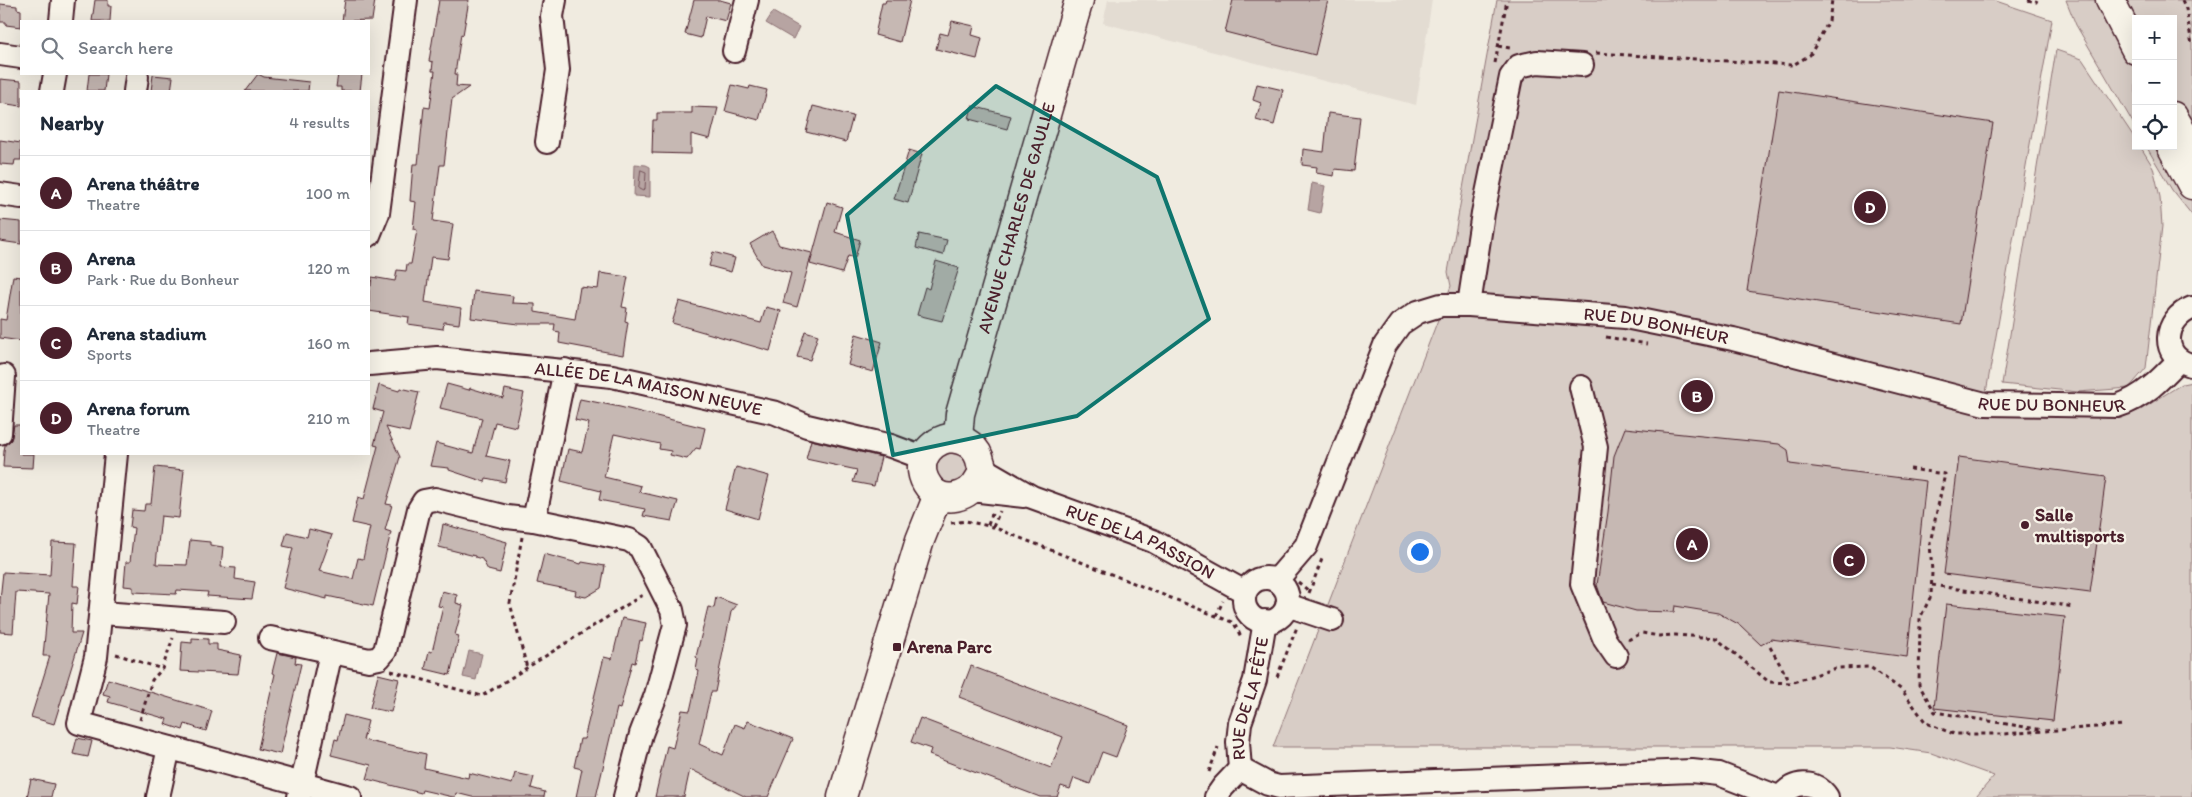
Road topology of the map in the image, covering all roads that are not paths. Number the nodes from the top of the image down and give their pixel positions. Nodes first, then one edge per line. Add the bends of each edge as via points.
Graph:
1 (64, 0) edge
2 (406, 0) edge
3 (554, 0) edge
4 (747, 0) edge
5 (1079, 0) edge
6 (2110, 0) edge
7 (61, 20) edge
8 (2132, 44) edge
9 (734, 51) dead end
10 (0, 54) edge
11 (20, 57) edge
12 (1587, 59) road end
13 (54, 75) edge
14 (52, 90) edge
15 (2177, 123) edge
16 (547, 142) dead end
17 (2192, 149) edge
18 (2173, 150) edge
19 (2192, 185) edge
20 (0, 194) edge
21 (20, 197) edge
22 (370, 233) edge
23 (1469, 305) junction
24 (2192, 308) edge
25 (2186, 362) edge
26 (370, 364) edge
27 (565, 370) junction
28 (8, 376) edge
29 (1581, 387) dead end
30 (0, 433) edge
31 (958, 438) junction
32 (116, 455) edge
33 (923, 458) junction
34 (977, 479) junction
35 (933, 506) junction
36 (530, 520) junction
37 (1276, 581) junction
38 (1246, 592) junction
39 (1287, 604) junction
40 (102, 613) junction
41 (1332, 620) dead end
42 (1265, 621) junction
43 (224, 622) dead end
44 (270, 638) dead end
45 (1610, 648) road end
46 (332, 652) junction
47 (169, 748) junction
48 (1240, 769) junction
49 (1212, 788) edge
50 (301, 791) edge
51 (158, 797) edge
52 (350, 797) edge
53 (625, 797) edge
54 (842, 797) edge
55 (1779, 797) edge
56 (1827, 797) edge

1 - 7 street
2 - 22 street via 378,213
3 - 16 street via 552,16 558,70
4 - 9 street
5 - 31 main road, AVENUE CHARLES DE GAULLE via 960,414
6 - 8 main road
10 - 11 street
12 - 23 street via 1519,66 1511,76 1483,213
13 - 14 street
15 - 17 main road
18 - 19 main road
20 - 21 street
23 - 25 street, RUE DU BONHEUR via 1626,317 1733,339 1985,404 2117,406 2131,402
23 - 37 street, RUE DU BONHEUR via 1441,305 1418,312 1400,324 1385,345 1306,546
24 - 25 street via 2177,317 2169,334 2173,352
26 - 27 street, ALLÉE DE LA MAISON NEUVE via 437,358
27 - 33 street, ALLÉE DE LA MAISON NEUVE via 620,377 776,413 807,426 891,446
27 - 36 street
28 - 30 street
29 - 45 street via 1596,447 1582,584
31 - 33 main road via 933,444
31 - 34 main road via 975,449 980,458
32 - 40 street
33 - 35 main road via 922,475 931,490
34 - 35 main road via 958,497
34 - 38 street, RUE DE LA PASSION via 1153,541
35 - 54 main road
36 - 46 street via 435,499 424,502 419,509 385,651 379,658 369,660
36 - 53 street via 629,540 640,546 672,610 675,625
37 - 38 street via 1262,579 1249,586
37 - 39 street via 1286,591
38 - 42 street via 1248,613
39 - 41 street
39 - 42 street via 1275,620
40 - 43 street
40 - 47 street via 96,657 79,723
42 - 48 street, RUE DE LA FÊTE via 1256,680 1240,723
44 - 46 street
46 - 50 street
47 - 50 street
47 - 51 street
48 - 49 street via 1222,786
48 - 55 street, RUE DE LA FÊTE via 1280,787 1692,771 1719,774
50 - 52 street
55 - 56 street, RUE DE LA FÊTE via 1793,786 1802,784 1819,788

